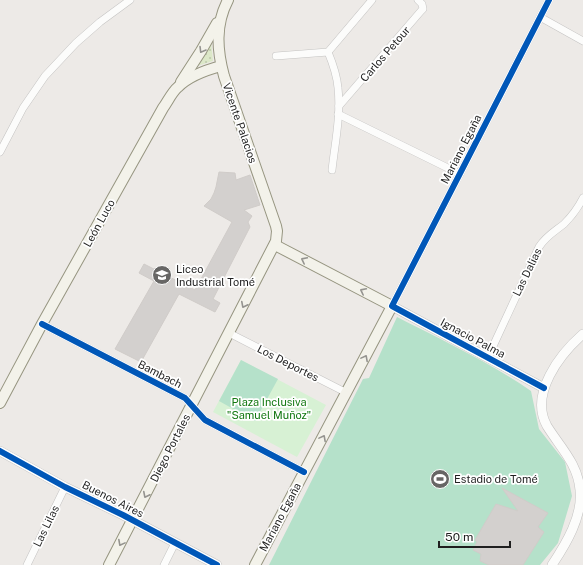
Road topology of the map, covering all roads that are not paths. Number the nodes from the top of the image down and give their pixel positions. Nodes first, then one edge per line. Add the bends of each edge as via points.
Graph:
1 (130, 0) edge
2 (228, 0) edge
3 (372, 0) edge
4 (418, 0) edge
5 (548, 0) edge
6 (222, 16) junction
7 (540, 17) junction
8 (583, 41) edge
9 (328, 52) junction
10 (276, 56) dead end
11 (221, 66) junction
12 (178, 87) junction
13 (338, 106) junction
14 (338, 114) junction
15 (0, 152) edge
16 (332, 170) dead end
17 (460, 174) junction
18 (583, 198) edge
19 (274, 245) junction
20 (392, 306) junction
21 (42, 324) junction
22 (229, 333) junction
23 (583, 334) edge
24 (488, 358) junction
25 (544, 388) junction
26 (347, 393) junction
27 (0, 403) edge
28 (192, 406) junction
29 (0, 451) edge
30 (304, 472) junction
31 (65, 486) junction
32 (582, 494) edge
33 (133, 520) junction
34 (175, 543) junction
35 (27, 565) edge
36 (110, 565) edge
37 (164, 565) edge
38 (217, 565) edge
39 (255, 565) edge
40 (552, 565) edge

1 - 15 street via 76,43 45,76 23,108
2 - 6 main road, Vicente Palacios
3 - 9 street
4 - 13 street, Carlos Petour via 422,4 421,12
5 - 7 street, Mariano Egaña
6 - 11 main road, Vicente Palacios via 218,33
6 -> 12 main road
7 - 8 street
7 - 17 street, Mariano Egaña
9 - 10 street
9 - 13 street via 336,76
11 - 12 main road, León Luco via 204,71
11 - 19 main road, Vicente Palacios via 276,226 277,236
12 - 21 main road, León Luco via 163,108
13 - 14 street
14 - 16 street
14 - 17 street
17 - 20 street, Mariano Egaña
18 - 24 street, Las Dalias via 570,218 539,247
20 -> 19 main road, Ignacio Palma
19 -> 22 main road, Diego Portales
20 - 24 street, Ignacio Palma
26 -> 20 main road, Mariano Egaña
21 - 27 main road, León Luco
21 - 28 street, Bambach via 185,398
22 - 26 street, Los Deportes
22 - 28 main road, Diego Portales
23 - 25 street via 569,347
24 - 25 street, Ignacio Palma
25 - 32 street via 541,401 544,420 575,468
30 -> 26 main road, Mariano Egaña
28 - 30 street, Bambach via 205,420
28 -> 33 main road, Diego Portales
29 - 31 street, Buenos Aires
30 - 39 main road, Mariano Egaña
31 - 33 street, Buenos Aires
31 - 35 street, Las Lilas
32 - 40 street via 575,523
33 - 34 street, Buenos Aires
33 -> 36 main road, Diego Portales
34 - 37 street
34 - 38 street, Buenos Aires

